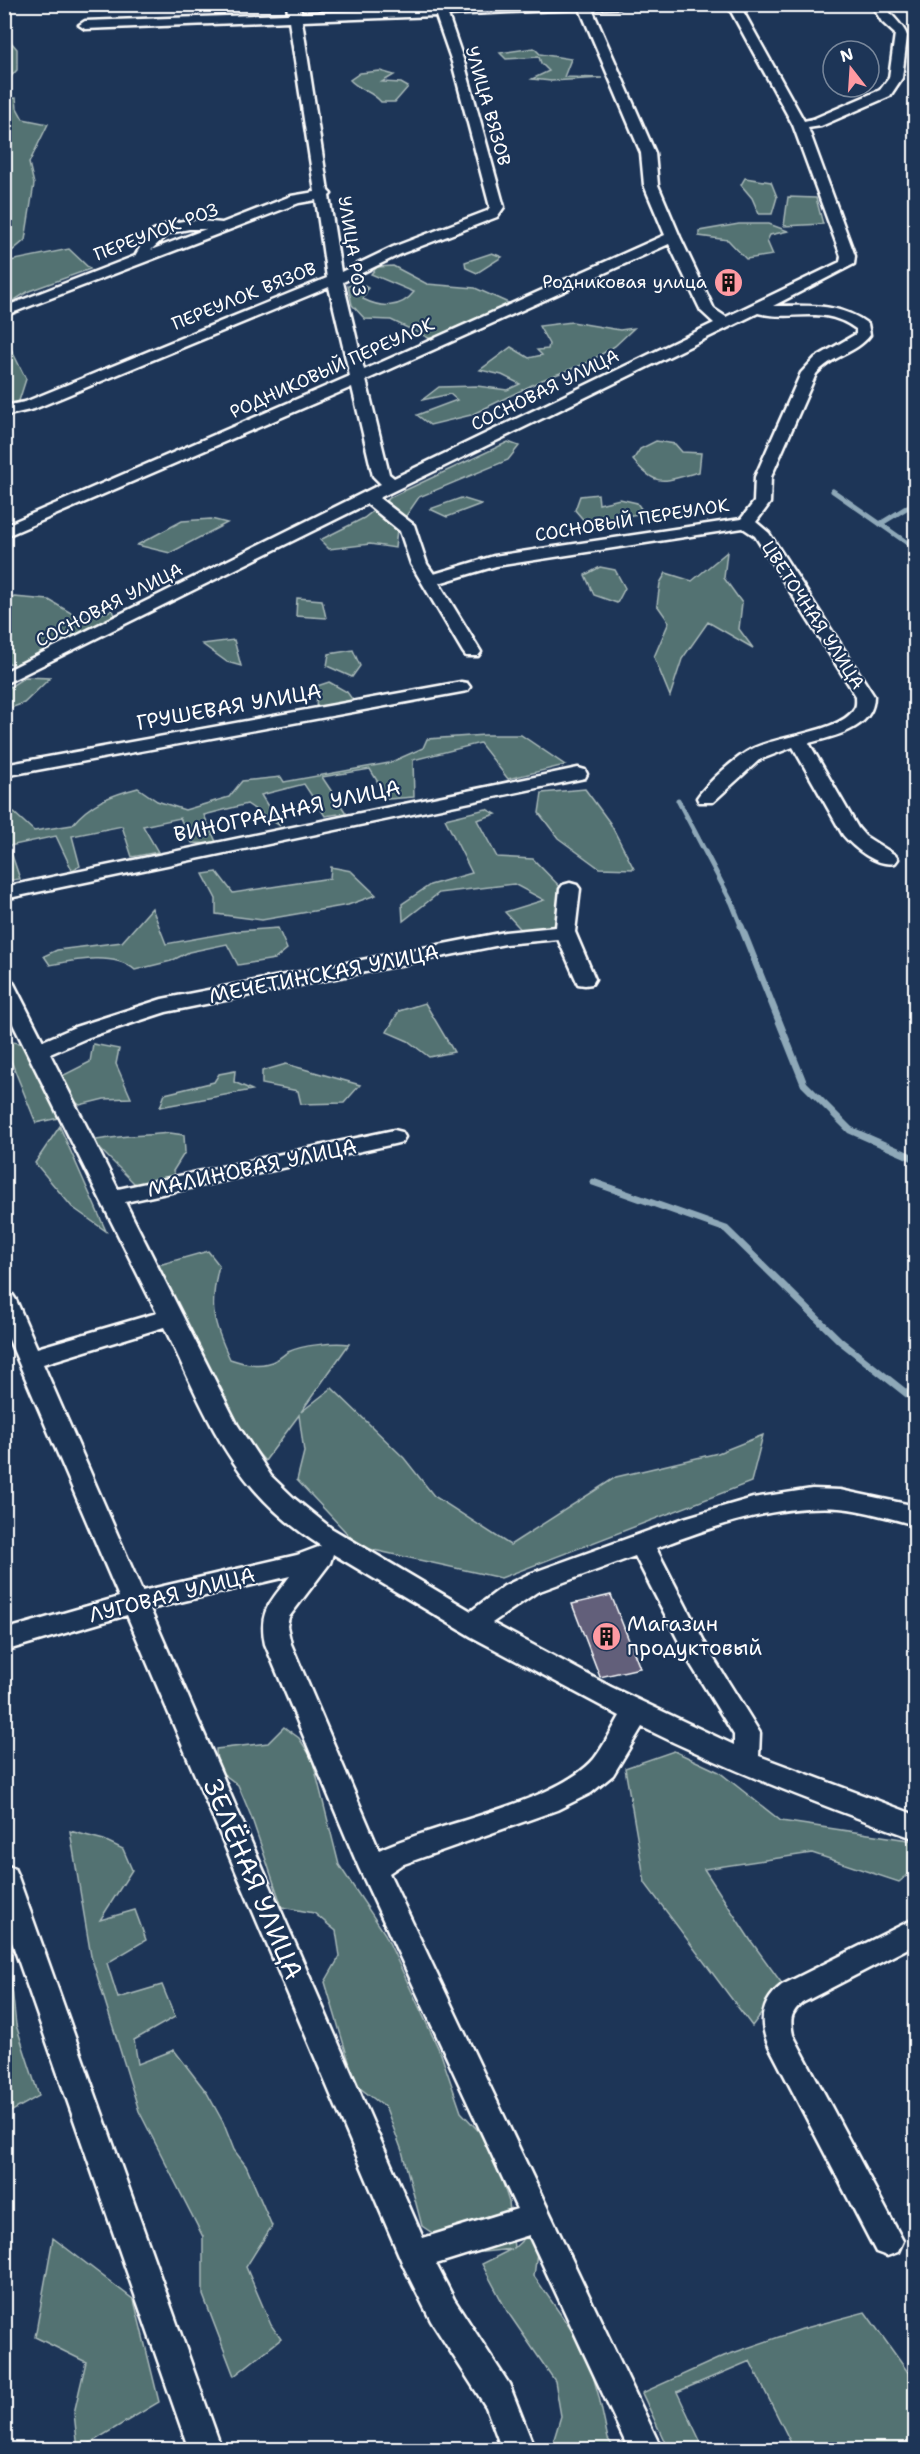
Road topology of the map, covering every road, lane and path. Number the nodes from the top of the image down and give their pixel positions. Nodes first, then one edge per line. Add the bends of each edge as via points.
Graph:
1 (620, 4) edge
2 (733, 4) edge
3 (877, 4) edge
4 (584, 5) edge
5 (440, 8) edge
6 (294, 11) edge
7 (85, 25) dead end
8 (800, 125) junction
9 (324, 194) junction
10 (496, 211) joint
11 (673, 237) junction
12 (335, 280) junction
13 (758, 308) junction
14 (4, 312) edge
15 (725, 324) junction
16 (359, 378) junction
17 (4, 411) edge
18 (392, 485) junction
19 (368, 497) junction
20 (746, 523) junction
21 (4, 532) edge
22 (429, 581) junction
23 (472, 652) dead end
24 (4, 679) edge
25 (461, 687) dead end
26 (798, 740) junction
27 (4, 771) edge
28 (578, 774) dead end
29 (706, 798) dead end
30 (888, 859) dead end
31 (570, 889) dead end
32 (4, 893) edge
33 (565, 932) junction
34 (585, 980) dead end
35 (4, 984) edge
36 (38, 1051) junction
37 (394, 1137) dead end
38 (110, 1198) junction
39 (4, 1300) edge
40 (170, 1317) junction
41 (30, 1359) junction
42 (915, 1516) edge
43 (641, 1543) junction
44 (326, 1552) junction
45 (136, 1602) junction
46 (472, 1624) junction
47 (4, 1641) edge
48 (637, 1712) junction
49 (744, 1762) junction
50 (915, 1827) edge
51 (374, 1868) junction
52 (4, 1877) edge
53 (915, 1930) edge
54 (538, 2217) junction
55 (887, 2241) dead end
56 (415, 2256) junction
57 (206, 2450) edge
58 (519, 2450) edge
59 (646, 2450) edge

1 - 4 street
2 - 8 street, СОСНОВАЯ УЛИЦА
3 - 8 street via 901,33 894,86 826,119
4 - 5 street
4 - 11 street via 648,153 651,184
5 - 6 street
5 - 10 street, УЛИЦА ВЯЗОВ
6 - 7 street
6 - 9 street, УЛИЦА РОЗ
8 - 13 street, СОСНОВАЯ УЛИЦА via 848,256 847,264
9 - 12 street, УЛИЦА РОЗ
9 - 14 street, ПЕРЕУЛОК РОЗ via 296,199
10 - 12 street, ПЕРЕУЛОК ВЯЗОВ via 398,249
11 - 15 street via 708,311
11 - 16 street, РОДНИКОВЫЙ ПЕРЕУЛОК
12 - 16 street, УЛИЦА РОЗ
12 - 17 street, ПЕРЕУЛОК ВЯЗОВ via 29,406
13 - 15 street, СОСНОВАЯ УЛИЦА
13 - 20 street, СОСНОВЫЙ ПЕРЕУЛОК via 823,309 856,321 863,327 863,335 812,369 764,477 762,503
15 - 18 street, СОСНОВАЯ УЛИЦА
16 - 18 street, УЛИЦА РОЗ via 381,476
16 - 21 street, РОДНИКОВЫЙ ПЕРЕУЛОК
18 - 19 street, СОСНОВАЯ УЛИЦА
19 - 22 street via 408,529 414,555
19 - 24 street, СОСНОВАЯ УЛИЦА
20 - 22 street, СОСНОВЫЙ ПЕРЕУЛОК via 494,561
20 - 26 street, ЦВЕТОЧНАЯ УЛИЦА via 760,533 868,704 866,712 847,725
22 - 23 street
25 - 27 street, ГРУШЕВАЯ УЛИЦА
26 - 29 street, ЦВЕТОЧНАЯ УЛИЦА via 760,752
26 - 30 street via 850,831
28 - 32 street, ВИНОГРАДНАЯ УЛИЦА
31 - 33 street
33 - 34 street
33 - 36 street, МЕЧЕТИНСКАЯ УЛИЦА via 505,938 162,1006 114,1020
35 - 36 street
36 - 38 street
37 - 38 street, МАЛИНОВАЯ УЛИЦА
38 - 40 street
39 - 41 street, ЗЕЛЁНАЯ УЛИЦА
40 - 41 street
40 - 44 street via 245,1460
41 - 45 street, ЗЕЛЁНАЯ УЛИЦА
42 - 43 street via 838,1499 800,1500 737,1512
43 - 46 street via 528,1586
43 - 49 street via 700,1658 744,1727 748,1740
44 - 45 street, ЛУГОВАЯ УЛИЦА
44 - 46 street
44 - 51 street via 277,1614 274,1626 278,1644
45 - 47 street, ЛУГОВАЯ УЛИЦА
45 - 56 street, ЗЕЛЁНАЯ УЛИЦА
46 - 48 street
48 - 49 street
48 - 51 street via 603,1767 581,1785 547,1802 391,1857
49 - 50 street
51 - 54 street
52 - 57 street
53 - 55 street via 792,1994 778,2005 775,2019 778,2037
54 - 56 street
54 - 59 street
56 - 58 street, ЗЕЛЁНАЯ УЛИЦА via 445,2315 495,2388 512,2422

